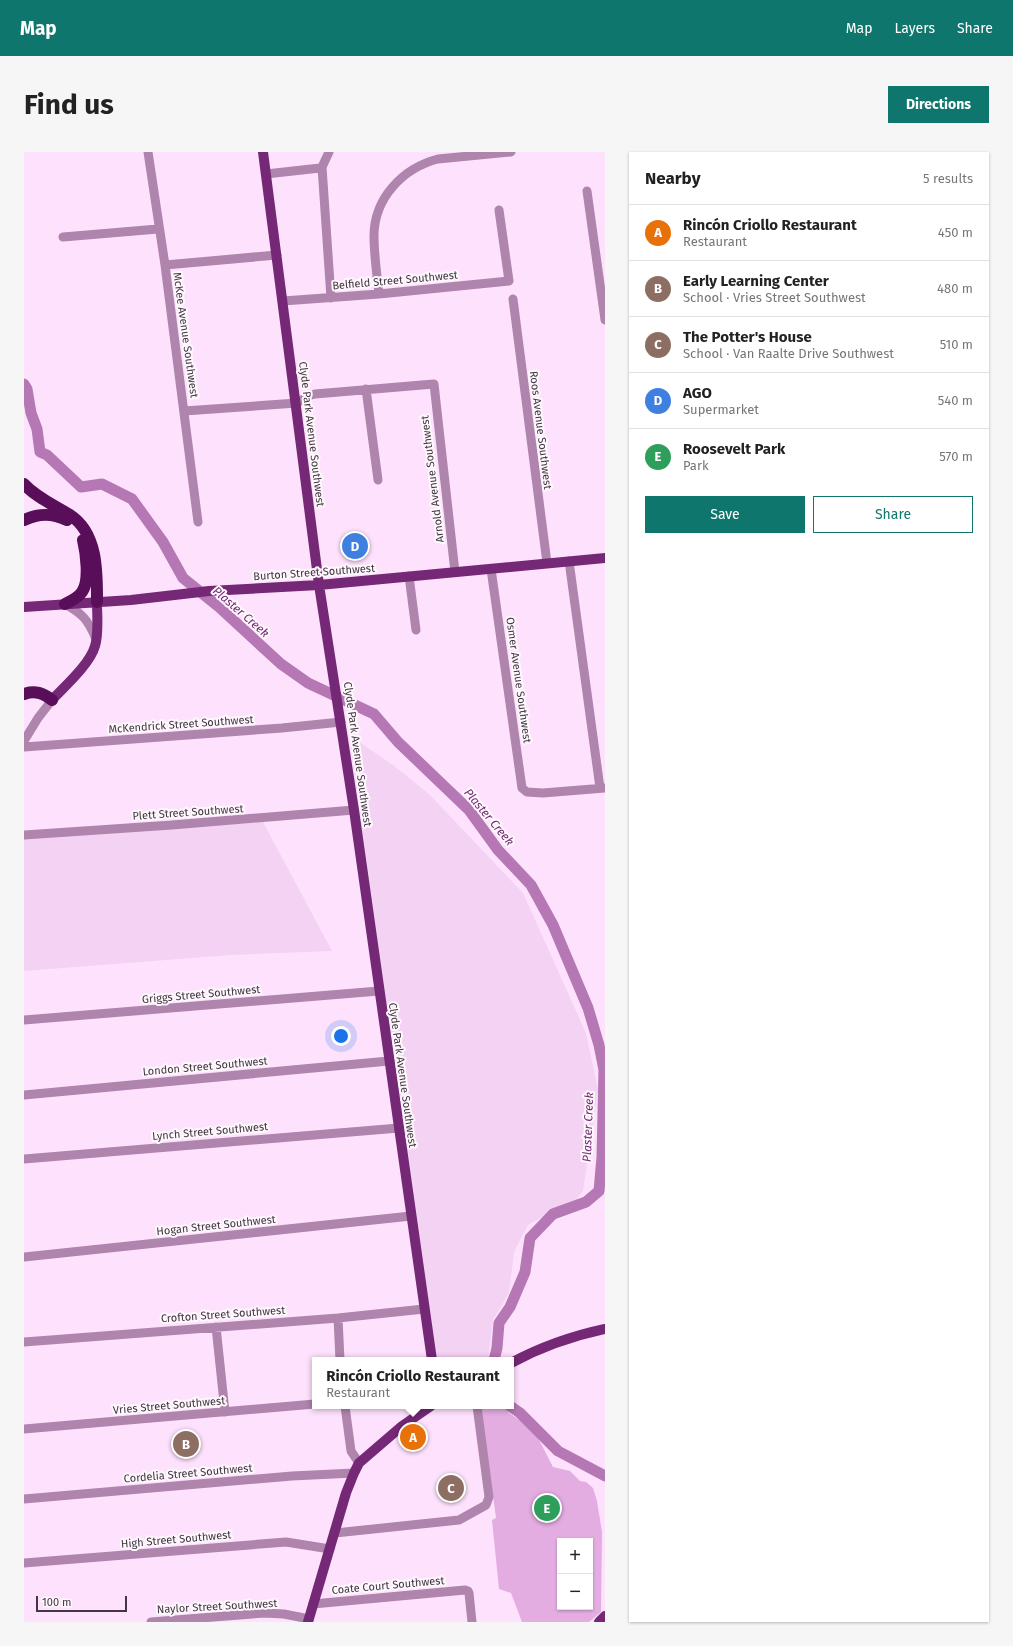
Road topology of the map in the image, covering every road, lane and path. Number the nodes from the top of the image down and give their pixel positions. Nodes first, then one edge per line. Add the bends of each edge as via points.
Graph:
1 (148, 152) edge
2 (263, 152) edge
3 (328, 152) edge
4 (511, 152) edge
5 (493, 153) edge
6 (322, 167) junction
7 (266, 174) junction
8 (587, 191) dead end
9 (499, 210) dead end
10 (158, 229) junction
11 (63, 237) dead end
12 (277, 254) junction
13 (165, 265) junction
14 (379, 294) junction
15 (331, 298) junction
16 (513, 299) dead end
17 (282, 301) junction
18 (605, 320) edge
19 (366, 389) junction
20 (297, 403) junction
21 (184, 411) junction
22 (378, 480) dead end
23 (24, 484) edge
24 (24, 520) edge
25 (198, 522) dead end
26 (605, 558) edge
27 (569, 561) junction
28 (547, 563) junction
29 (491, 568) junction
30 (455, 572) junction
31 (409, 576) junction
32 (319, 585) junction
33 (97, 602) junction
34 (65, 604) junction
35 (24, 607) edge
36 (416, 630) dead end
37 (96, 639) junction
38 (24, 694) edge
39 (52, 700) junction
40 (340, 718) junction
41 (24, 741) edge
42 (24, 748) edge
43 (602, 788) edge
44 (354, 810) junction
45 (24, 835) edge
46 (379, 991) junction
47 (24, 1020) edge
48 (389, 1060) junction
49 (24, 1096) edge
50 (399, 1128) junction
51 (24, 1159) edge
52 (411, 1216) junction
53 (24, 1257) edge
54 (424, 1309) junction
55 (338, 1318) junction
56 (216, 1326) junction
57 (605, 1329) edge
58 (24, 1342) edge
59 (340, 1357) edge
60 (432, 1357) edge
61 (514, 1362) edge
62 (312, 1404) edge
63 (345, 1409) edge
64 (427, 1409) edge
65 (477, 1409) edge
66 (224, 1412) junction
67 (24, 1429) edge
68 (359, 1463) junction
69 (354, 1473) junction
70 (24, 1499) edge
71 (335, 1533) junction
72 (330, 1549) junction
73 (24, 1564) edge
74 (313, 1604) junction
75 (605, 1616) edge
76 (308, 1620) edge
77 (151, 1622) edge
78 (472, 1622) edge
79 (599, 1622) edge

1 - 10 street, McKee Avenue Southwest
2 - 7 main road, Clyde Park Avenue Southwest
3 - 6 street
4 - 5 street
5 - 14 street via 427,162 410,170 388,192 379,210 374,235
6 - 7 street
6 - 15 street
7 - 12 main road, Clyde Park Avenue Southwest
8 - 18 street
9 - 14 street, Belfield Street Southwest via 509,281
10 - 11 street
10 - 13 street, McKee Avenue Southwest
12 - 13 street
12 - 17 main road, Clyde Park Avenue Southwest
13 - 21 street, McKee Avenue Southwest
14 - 15 street, Belfield Street Southwest
15 - 17 street, Belfield Street Southwest
16 - 28 street, Roos Avenue Southwest
17 - 20 main road, Clyde Park Avenue Southwest
19 - 20 street via 315,394
19 - 22 street
19 - 30 street, Arnold Avenue Southwest via 434,384
20 - 21 street
20 - 32 main road, Clyde Park Avenue Southwest
21 - 25 street, McKee Avenue Southwest
23 - 33 highway via 40,498 74,518 84,528 94,556
24 - 34 highway via 43,514 54,515 73,524 82,537 86,586 80,595
26 - 27 main road, Burton Street Southwest
27 - 28 main road, Burton Street Southwest
27 - 43 street
28 - 29 main road, Burton Street Southwest
29 - 30 main road, Burton Street Southwest
29 - 43 street, Osmer Avenue Southwest via 522,788 527,792 543,793
30 - 31 main road, Burton Street Southwest
31 - 32 main road, Burton Street Southwest
31 - 36 street
32 - 33 main road, Burton Street Southwest via 209,591
32 - 40 main road, Clyde Park Avenue Southwest
33 - 34 main road, Burton Street Southwest
33 - 37 main road
34 - 35 main road, Burton Street Southwest
34 - 37 street via 85,618
37 - 39 main road via 91,656
38 - 39 highway via 36,692
39 - 41 street
40 - 42 street, McKendrick Street Southwest via 274,729
40 - 44 main road, Clyde Park Avenue Southwest
44 - 45 street, Plett Street Southwest
44 - 46 main road, Clyde Park Avenue Southwest
46 - 47 street, Griggs Street Southwest
46 - 48 main road, Clyde Park Avenue Southwest
48 - 49 street, London Street Southwest
48 - 50 main road, Clyde Park Avenue Southwest
50 - 51 street, Lynch Street Southwest
50 - 52 main road, Clyde Park Avenue Southwest
52 - 53 street, Hogan Street Southwest
52 - 54 main road, Clyde Park Avenue Southwest
54 - 55 street, Crofton Street Southwest
54 - 60 main road, Clyde Park Avenue Southwest
55 - 56 street, Crofton Street Southwest
55 - 59 street
56 - 58 street, Crofton Street Southwest
56 - 66 street
57 - 61 main road via 546,1346
62 - 66 street, Vries Street Southwest
63 - 68 street via 351,1451
64 - 68 main road via 402,1426
65 - 71 street via 489,1497 486,1505 459,1520
66 - 67 street, Vries Street Southwest
68 - 69 main road
69 - 70 street, Cordelia Street Southwest
69 - 71 main road
71 - 72 main road
72 - 73 street, High Street Southwest via 286,1542
72 - 74 main road
74 - 76 main road
74 - 78 street, Coate Court Southwest via 465,1590 469,1593
75 - 79 main road
76 - 77 street, Naylor Street Southwest via 284,1614 264,1613

